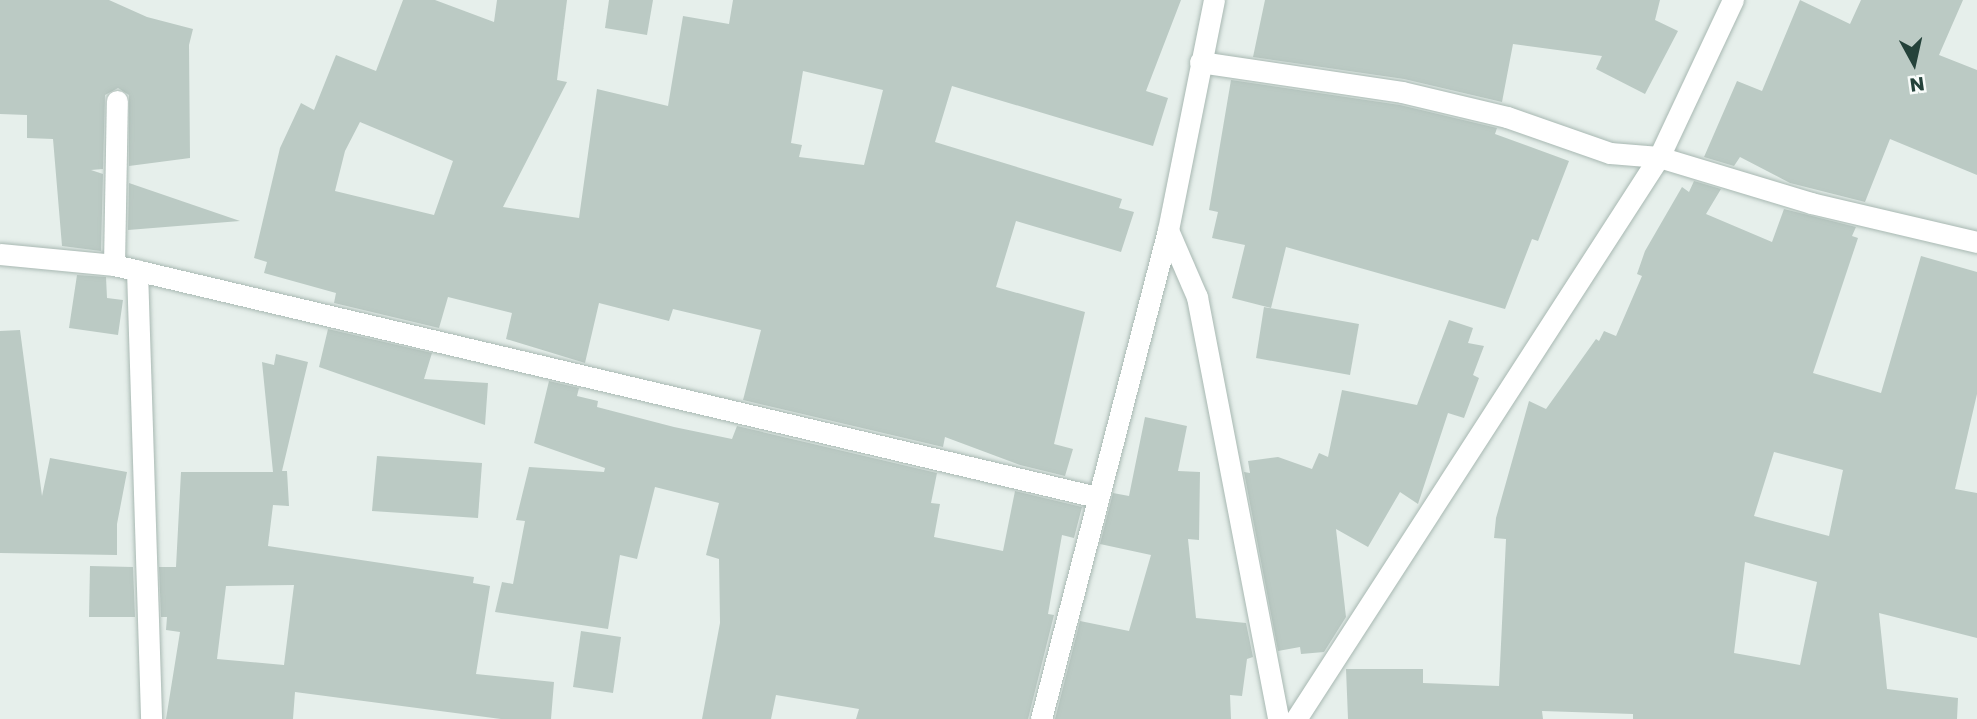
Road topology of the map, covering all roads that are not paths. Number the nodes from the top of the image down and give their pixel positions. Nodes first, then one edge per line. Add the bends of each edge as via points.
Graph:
1 (1214, 0) edge
2 (1733, 0) edge
3 (1200, 62) junction
4 (117, 101) dead end
5 (1659, 157) junction
6 (1168, 230) junction
7 (1977, 242) edge
8 (0, 254) edge
9 (114, 265) junction
10 (137, 270) junction
11 (1097, 497) junction
12 (151, 719) edge
13 (1041, 719) edge
14 (1278, 719) edge
15 (1296, 719) edge

1 - 3 street
2 - 5 street
3 - 5 street via 1402,92 1507,117 1610,153
3 - 6 street
4 - 9 street
5 - 7 street via 1811,203
5 - 15 street
6 - 11 street
6 - 14 street via 1197,297
8 - 9 street
9 - 10 street
10 - 11 street
10 - 12 street
11 - 13 street

